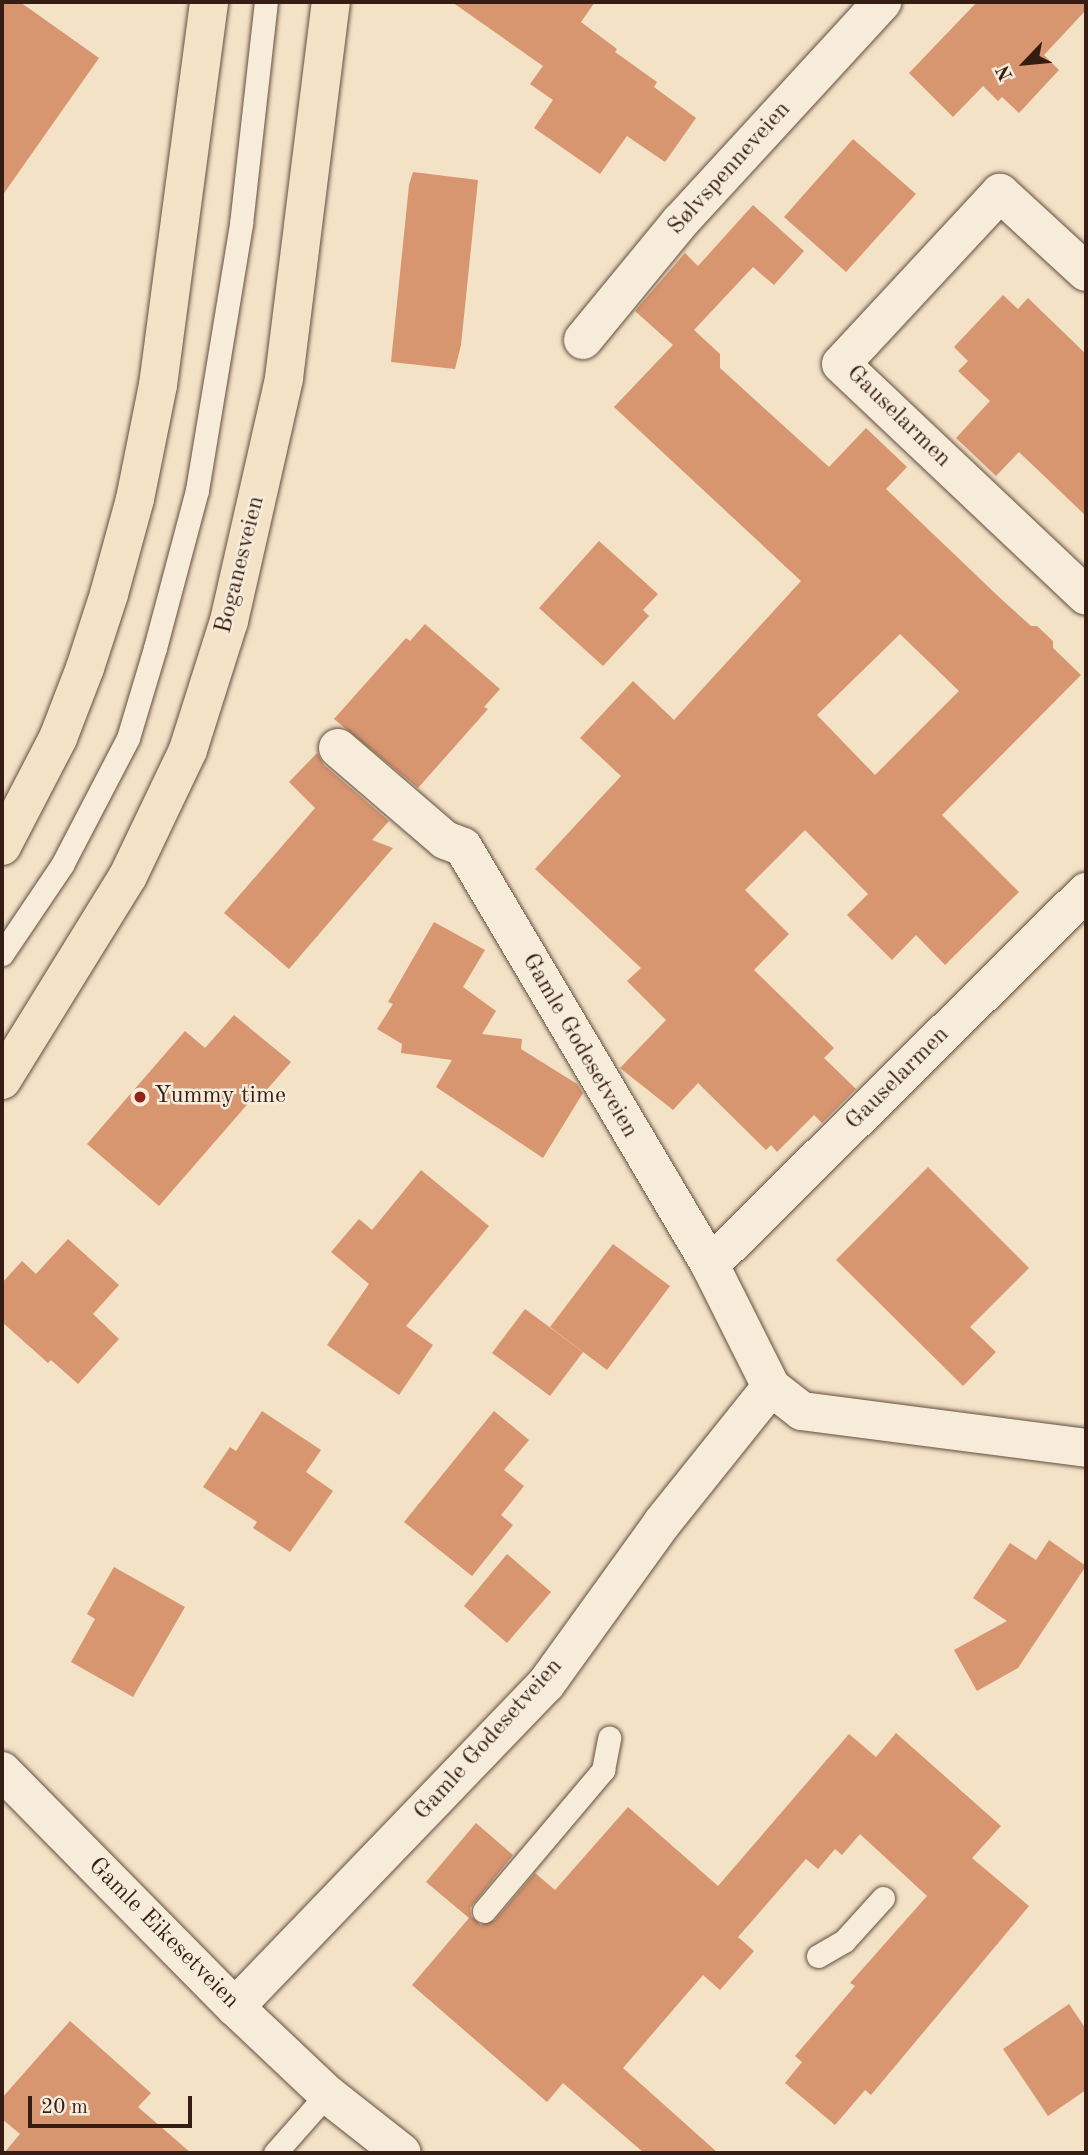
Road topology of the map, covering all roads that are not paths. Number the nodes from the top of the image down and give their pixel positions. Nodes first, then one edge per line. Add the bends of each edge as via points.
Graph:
1 (209, 2) edge
2 (266, 2) edge
3 (331, 2) edge
4 (882, 2) edge
5 (1086, 271) edge
6 (583, 340) dead end
7 (1086, 596) edge
8 (338, 748) dead end
9 (2, 846) edge
10 (1086, 892) edge
11 (2, 954) edge
12 (2, 1080) edge
13 (709, 1265) junction
14 (771, 1387) junction
15 (1086, 1448) edge
16 (609, 1738) dead end
17 (2, 1771) edge
18 (883, 1898) dead end
19 (484, 1911) dead end
20 (818, 1956) dead end
21 (235, 2007) junction
22 (327, 2094) junction
23 (275, 2153) edge
24 (402, 2153) edge

1 - 9 main road via 158,385 135,499 109,594 58,738
2 - 11 lane via 240,224 197,490 155,648 128,738 62,865
3 - 12 main road, Boganesveien via 284,379 229,621 188,750 128,876
4 - 6 street, Sølvspenneveien via 680,222
5 - 7 street, Gauselarmen via 1000,193 841,364
8 - 13 street, Gamle Godesetveien via 445,840 463,848
10 - 13 street, Gauselarmen
13 - 14 street, Gamle Godesetveien
14 - 15 street, Gamle Godesetveien via 802,1411
14 - 21 street, Gamle Godesetveien via 662,1523 546,1684
16 - 19 lane via 603,1770
17 - 21 street, Gamle Eikesetveien
18 - 20 lane via 844,1941
21 - 22 street, Gamle Eikesetveien
22 - 23 lane
22 - 24 street, Gamle Eikesetveien

